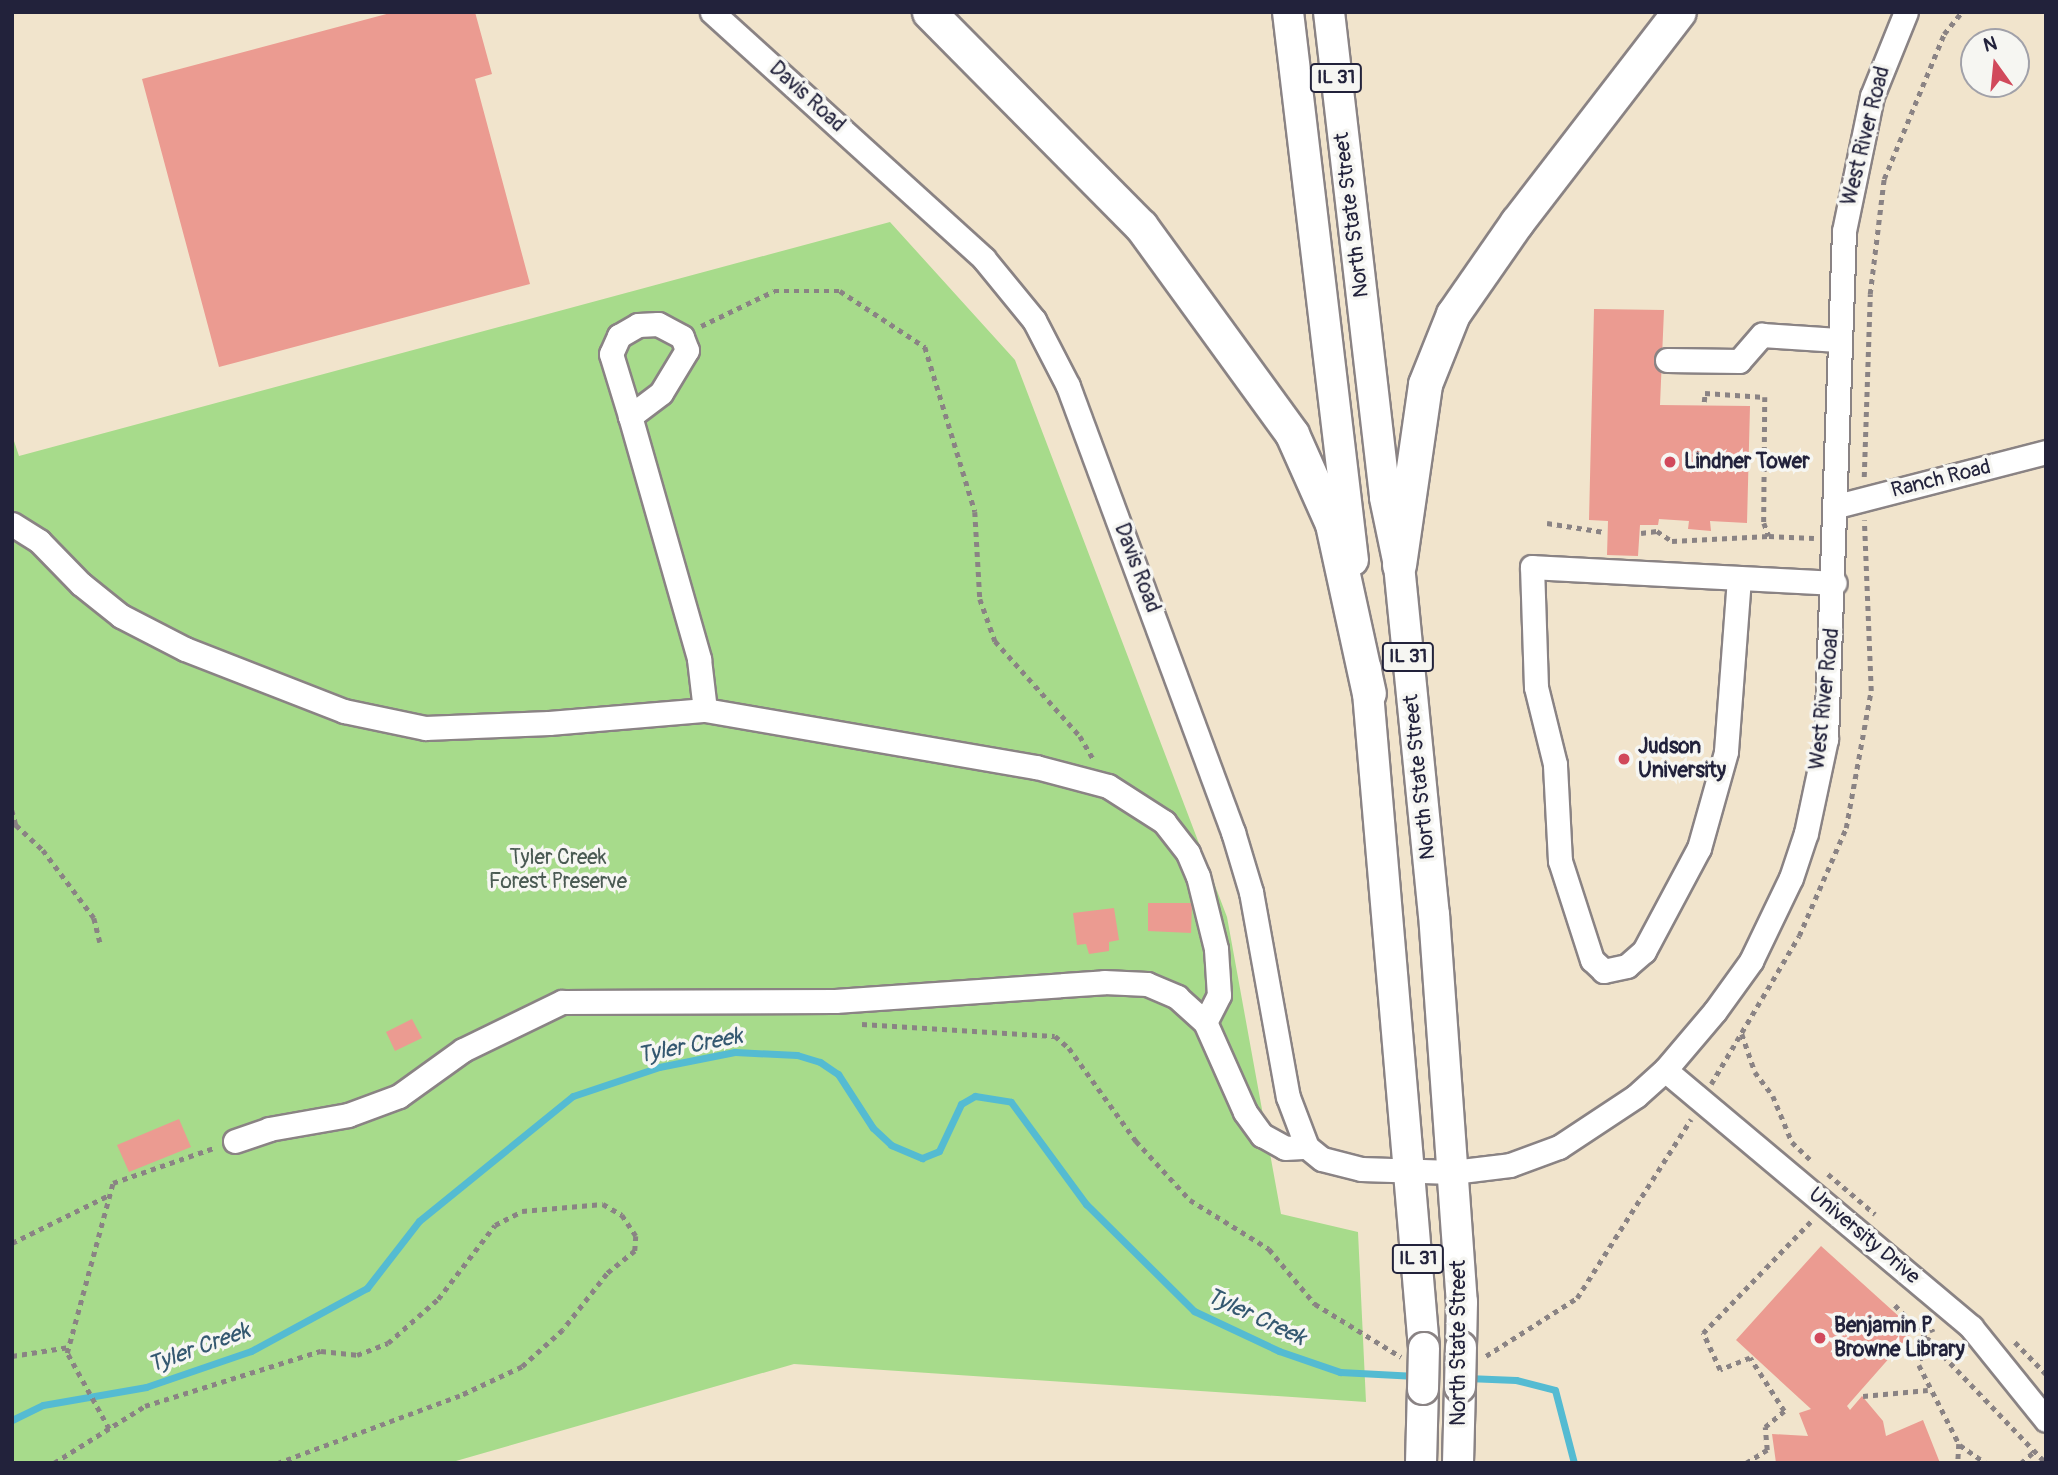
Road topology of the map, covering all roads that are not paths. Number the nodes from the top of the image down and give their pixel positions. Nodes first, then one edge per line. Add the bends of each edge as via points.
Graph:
1 (712, 12) edge
2 (929, 12) edge
3 (1289, 12) edge
4 (1329, 12) edge
5 (1679, 12) edge
6 (1906, 12) edge
7 (1838, 340) junction
8 (1667, 360) dead end
9 (629, 416) junction
10 (2046, 452) edge
11 (1837, 506) junction
12 (12, 524) edge
13 (1399, 565) junction
14 (1739, 578) junction
15 (1835, 583) junction
16 (1369, 693) junction
17 (705, 710) junction
18 (1205, 1022) junction
19 (1665, 1070) junction
20 (234, 1141) road end
21 (1307, 1147) junction
22 (1411, 1170) junction
23 (1453, 1172) junction
24 (2046, 1420) edge
25 (1421, 1463) edge
26 (1458, 1463) edge

1 - 21 street, Davis Road via 984,259 1034,320 1068,386 1233,832 1251,892 1288,1097
2 - 16 highway via 1141,226 1293,434 1332,524
3 - 16 main road, North State Street / IL 31
4 - 13 main road, North State Street / IL 31 via 1385,498
5 - 13 highway via 1517,222 1453,314 1425,384
6 - 7 street, West River Road via 1883,65 1861,138 1844,231
7 - 8 street via 1762,335 1739,361
7 - 11 street, West River Road
9 - 9 street via 661,393 687,350 682,337 658,324 638,326 619,336 611,354 612,370
9 - 17 street via 699,659
10 - 11 street, Ranch Road
11 - 15 street, West River Road
12 - 17 street via 39,541 121,616 186,649 344,711 425,728
13 - 23 main road, North State Street / IL 31 via 1439,959
14 - 14 street via 1726,752 1699,848 1643,951 1627,967 1604,971 1592,960 1560,861 1555,764 1536,687 1532,567
14 - 15 street
15 - 19 street, West River Road via 1826,739 1795,867 1751,961
16 - 22 main road, North State Street / IL 31
17 - 18 street via 1036,767 1108,786 1164,822 1188,853 1198,876 1216,949 1219,995
18 - 20 street via 1177,997 1147,984 1104,982 835,1001 562,1002 463,1050 399,1096 348,1115 269,1129
18 - 21 street via 1245,1112 1262,1135 1285,1148
19 - 23 street, West River Road via 1591,1130 1559,1147 1510,1165
19 - 24 street, University Drive via 1954,1312
21 - 22 street via 1339,1165
22 - 23 street, West River Road
22 - 25 main road, North State Street / IL 31, bridge via 1424,1348
23 - 26 main road, North State Street / IL 31, bridge via 1461,1347

